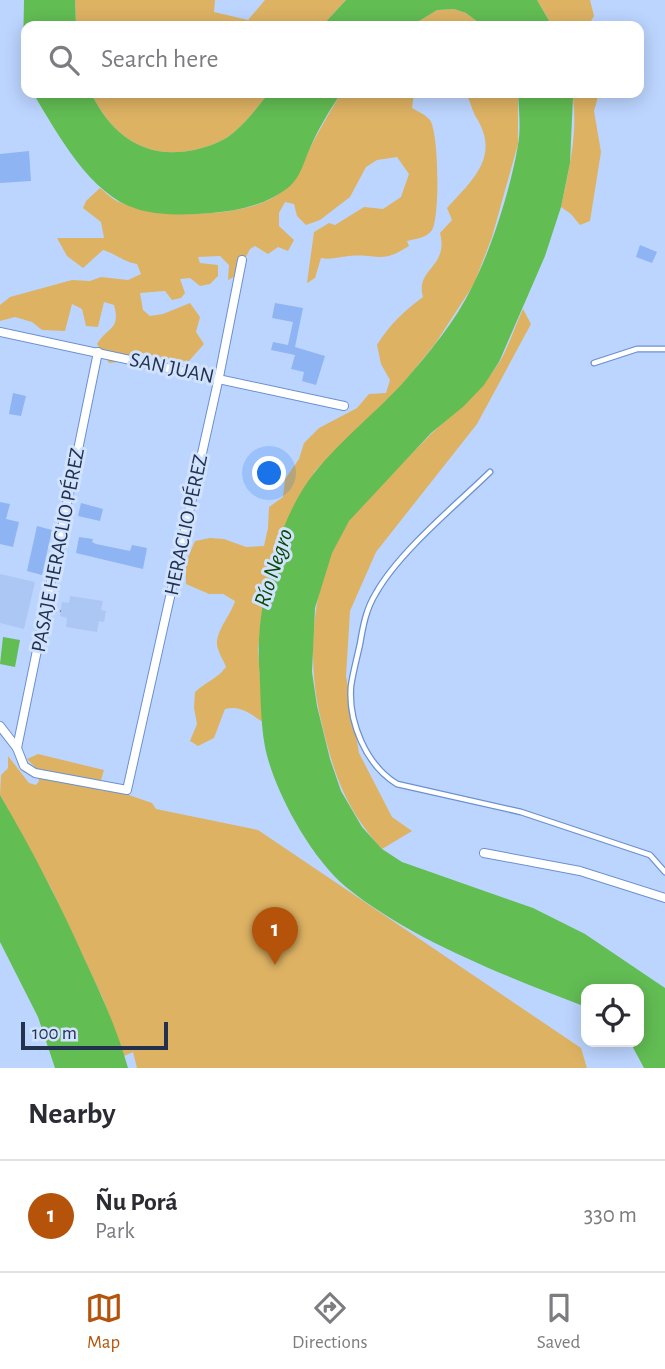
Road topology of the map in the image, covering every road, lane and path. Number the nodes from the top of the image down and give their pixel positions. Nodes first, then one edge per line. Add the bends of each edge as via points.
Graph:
1 (242, 260) dead end
2 (0, 332) edge
3 (665, 349) edge
4 (98, 352) junction
5 (594, 363) dead end
6 (219, 377) junction
7 (344, 406) dead end
8 (490, 472) dead end
9 (0, 726) edge
10 (17, 748) junction
11 (484, 853) dead end
12 (665, 872) edge
13 (665, 898) edge

1 - 6 street, HERACLIO PÉREZ
2 - 4 street, SAN JUAN
3 - 5 lane via 637,349
4 - 6 street, SAN JUAN
4 - 10 street, PASAJE HERACLIO PÉREZ
6 - 7 street, SAN JUAN
6 - 10 street, HERACLIO PÉREZ via 127,790 35,772 24,766
8 - 12 lane via 396,567 366,612 351,687 353,717 364,746 385,776 397,784 521,812 650,855
9 - 10 street
11 - 13 street via 580,871

